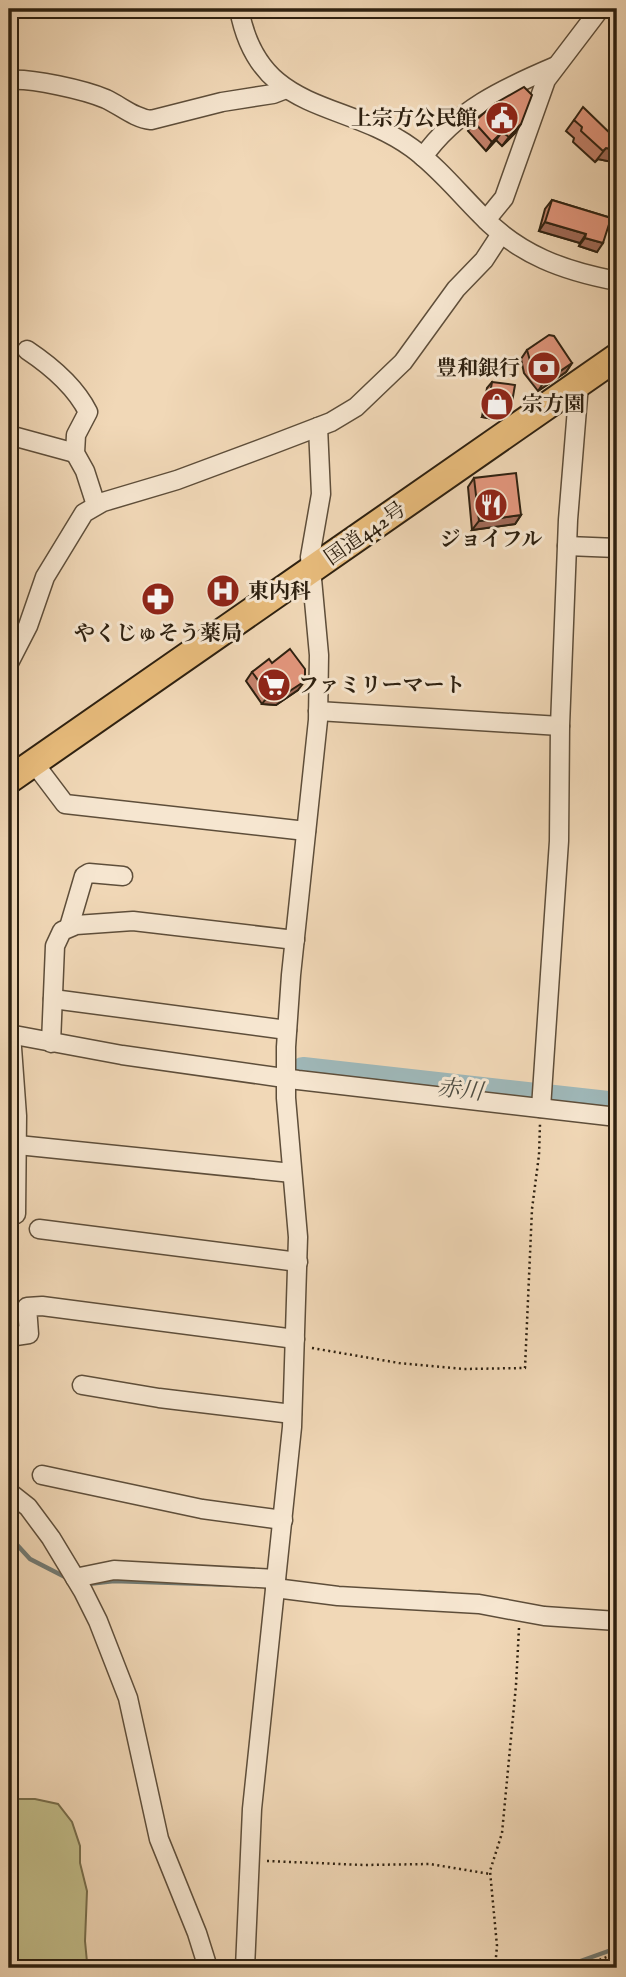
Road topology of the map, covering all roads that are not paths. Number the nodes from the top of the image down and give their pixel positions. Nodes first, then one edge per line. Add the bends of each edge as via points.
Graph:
1 (239, 9) edge
2 (600, 9) edge
3 (556, 66) junction
4 (9, 80) edge
5 (286, 89) junction
6 (424, 157) junction
7 (486, 220) junction
8 (501, 234) junction
9 (617, 281) edge
10 (27, 351) dead end
11 (617, 357) edge
12 (579, 384) junction
13 (318, 427) junction
14 (9, 435) edge
15 (75, 453) junction
16 (96, 506) junction
17 (567, 545) junction
18 (617, 548) edge
19 (311, 570) junction
20 (9, 663) edge
21 (318, 710) junction
22 (560, 726) junction
23 (34, 763) junction
24 (9, 780) edge
25 (306, 831) junction
26 (123, 876) dead end
27 (69, 927) junction
28 (295, 940) junction
29 (53, 999) junction
30 (287, 1030) junction
31 (10, 1034) edge
32 (51, 1043) junction
33 (286, 1078) junction
34 (541, 1108) junction
35 (617, 1117) edge
36 (18, 1145) junction
37 (292, 1173) junction
38 (16, 1213) dead end
39 (39, 1229) dead end
40 (298, 1262) junction
41 (9, 1338) edge
42 (295, 1342) junction
43 (82, 1385) dead end
44 (292, 1414) junction
45 (42, 1475) dead end
46 (9, 1492) edge
47 (283, 1520) junction
48 (75, 1578) junction
49 (275, 1584) junction
50 (617, 1621) edge
51 (208, 1968) edge
52 (246, 1968) edge

1 - 5 street via 255,54
2 - 3 street
3 - 6 street via 477,105 442,133
3 - 7 street via 538,98 504,198
4 - 5 street via 94,95 151,120
5 - 6 street via 389,135
6 - 7 street
7 - 8 street
8 - 9 street via 545,261
8 - 13 street via 384,383 356,407
10 - 15 street via 52,367 82,398 88,412 76,435
11 - 12 highway, 国道442号
12 - 17 street
12 - 19 highway, 国道442号
13 - 16 street
13 - 19 street via 321,494
14 - 15 street
15 - 16 street
16 - 20 street via 84,513 45,577
17 - 18 street
17 - 22 street
19 - 21 street via 319,655
19 - 23 highway, 国道442号
21 - 22 street
21 - 25 street
22 - 34 street via 559,841
23 - 24 highway, 国道442号
23 - 25 street via 65,804
25 - 28 street
26 - 27 street via 85,876
27 - 28 street via 133,920
27 - 29 street via 55,946
28 - 30 street
29 - 30 street
29 - 32 street
30 - 33 street
31 - 32 street
31 - 36 street
32 - 33 street
33 - 34 street
33 - 37 street
34 - 35 street
36 - 37 street
36 - 38 street
37 - 40 street
39 - 40 street
40 - 42 street
41 - 42 street via 29,1334 27,1307 41,1306
42 - 44 street
43 - 44 street
44 - 47 street
45 - 47 street via 202,1509
46 - 48 street via 27,1507
47 - 49 street
48 - 49 street via 114,1570
48 - 51 street via 98,1621 128,1698 159,1839
49 - 50 street via 338,1596 479,1604
49 - 52 street via 253,1794

